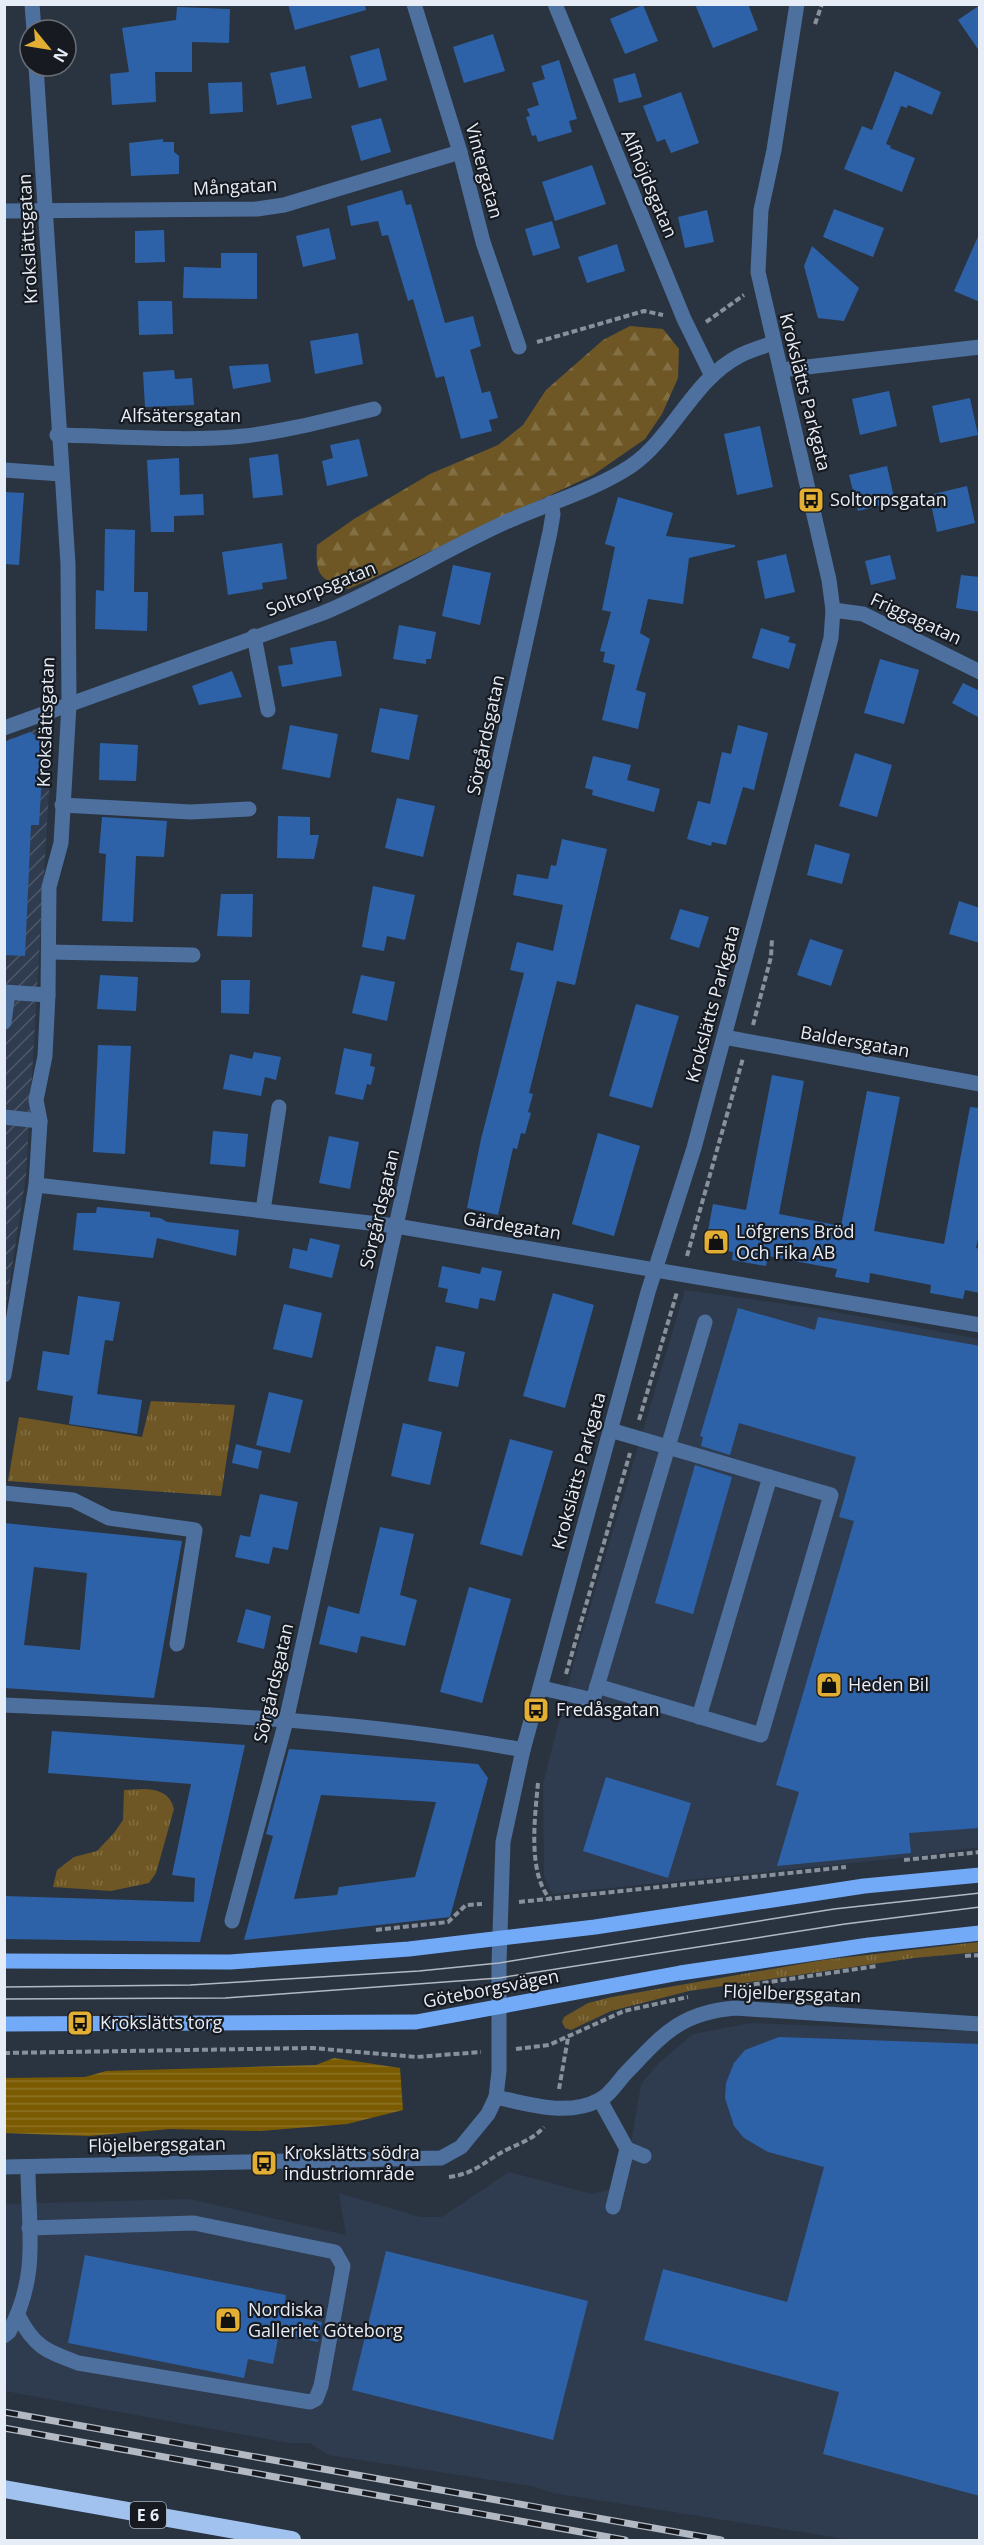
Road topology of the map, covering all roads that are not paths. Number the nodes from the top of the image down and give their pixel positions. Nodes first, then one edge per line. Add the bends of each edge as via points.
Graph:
1 (414, 4) edge
2 (555, 4) edge
3 (797, 4) edge
4 (37, 78) edge
5 (460, 152) junction
6 (46, 209) junction
7 (4, 211) edge
8 (773, 343) junction
9 (519, 347) road end
10 (980, 347) edge
11 (781, 370) junction
12 (712, 376) junction
13 (374, 409) dead end
14 (57, 435) junction
15 (4, 470) edge
16 (61, 474) junction
17 (551, 503) junction
18 (832, 610) junction
19 (254, 636) junction
20 (980, 672) edge
21 (69, 705) junction
22 (268, 710) dead end
23 (4, 728) edge
24 (62, 805) junction
25 (249, 808) dead end
26 (49, 952) junction
27 (193, 955) dead end
28 (6, 993) edge
29 (48, 995) junction
30 (4, 1023) edge
31 (724, 1037) junction
32 (980, 1084) edge
33 (279, 1107) dead end
34 (4, 1117) edge
35 (40, 1121) junction
36 (36, 1185) junction
37 (263, 1210) junction
38 (396, 1226) junction
39 (656, 1269) junction
40 (705, 1322) dead end
41 (980, 1325) edge
42 (5, 1368) edge
43 (610, 1430) junction
44 (668, 1447) junction
45 (770, 1477) junction
46 (4, 1493) edge
47 (177, 1644) dead end
48 (597, 1686) junction
49 (542, 1688) junction
50 (4, 1705) edge
51 (699, 1717) junction
52 (286, 1721) junction
53 (523, 1750) junction
54 (980, 1875) edge
55 (232, 1921) dead end
56 (980, 1933) edge
57 (500, 1937) junction
58 (4, 1961) edge
59 (500, 2007) junction
60 (4, 2024) edge
61 (980, 2024) edge
62 (496, 2097) junction
63 (600, 2100) junction
64 (627, 2149) junction
65 (644, 2156) dead end
66 (28, 2167) junction
67 (4, 2168) edge
68 (613, 2207) dead end
69 (29, 2228) junction
70 (18, 2315) junction
71 (4, 2336) edge
72 (4, 2489) edge
73 (292, 2541) edge

1 - 5 street, Vintergatan
2 - 12 street, Alfhöjdsgatan via 684,319
3 - 8 street, Krokslätts Parkgata via 757,238 758,272
4 - 6 street, Krokslättsgatan
5 - 6 street, Mångatan via 284,205 257,209
5 - 9 street, Vintergatan via 483,242
6 - 7 street, Mångatan
6 - 14 street, Krokslättsgatan
8 - 11 street, Krokslätts Parkgata
8 - 12 street, Soltorpsgatan via 739,356
10 - 11 street
11 - 18 street, Krokslätts Parkgata via 829,580
12 - 17 street, Soltorpsgatan via 643,458 605,482
13 - 14 street, Alfsätersgatan via 297,427 211,438
14 - 16 street, Krokslättsgatan
15 - 16 street
16 - 21 street, Krokslättsgatan via 68,564
17 - 19 street, Soltorpsgatan via 505,522 366,595
17 - 38 street, Sörgårdsgatan via 550,532
18 - 20 street, Friggagatan via 863,614
18 - 31 street, Krokslätts Parkgata via 825,667
19 - 21 street, Soltorpsgatan
19 - 22 street
21 - 23 street, Soltorpsgatan
21 - 24 street, Krokslättsgatan
24 - 25 street via 191,812
24 - 26 street, Krokslättsgatan via 61,843 49,887
26 - 27 street
26 - 29 street, Krokslättsgatan
28 - 29 street
28 - 30 street
29 - 35 street, Krokslättsgatan via 45,1056 36,1100
31 - 32 street, Baldersgatan
31 - 39 street, Krokslätts Parkgata
33 - 37 street
34 - 35 street
35 - 36 street, Krokslättsgatan
36 - 37 street, Gärdegatan
36 - 42 street, Krokslättsgatan
37 - 38 street, Gärdegatan
38 - 39 street, Gärdegatan
38 - 52 street, Sörgårdsgatan
39 - 41 street, Gärdegatan
39 - 43 street, Krokslätts Parkgata
40 - 44 street
43 - 44 street
43 - 49 street, Krokslätts Parkgata
44 - 45 street
44 - 48 street
45 - 51 street
45 - 51 street via 831,1495 761,1735
46 - 47 street via 73,1500 109,1518 195,1530
48 - 49 street via 593,1700
48 - 51 street
49 - 53 street, Krokslätts Parkgata
50 - 52 street
52 - 53 street
52 - 55 street, Sörgårdsgatan
53 - 57 street, Krokslätts Parkgata via 503,1842
54 - 57 main road via 864,1886 595,1927
56 - 59 main road, Göteborgsvägen via 680,1973
57 - 58 main road via 230,1962
57 - 59 street, Krokslätts Parkgata
59 - 60 main road, Göteborgsvägen via 400,2024
59 - 62 street, Flöjelbergsgatan
61 - 63 street, Flöjelbergsgatan via 735,2008 708,2010 660,2037
62 - 63 street via 553,2109
62 - 66 street, Flöjelbergsgatan via 488,2114 461,2147 441,2158
63 - 64 street
64 - 65 street
64 - 68 street
66 - 67 street, Flöjelbergsgatan
66 - 69 street
69 - 70 street via 30,2264 26,2295
69 - 70 street via 194,2223 335,2252 343,2266 321,2386 316,2399 310,2402 78,2363 42,2350
70 - 71 street
72 - 73 highway, E 6

